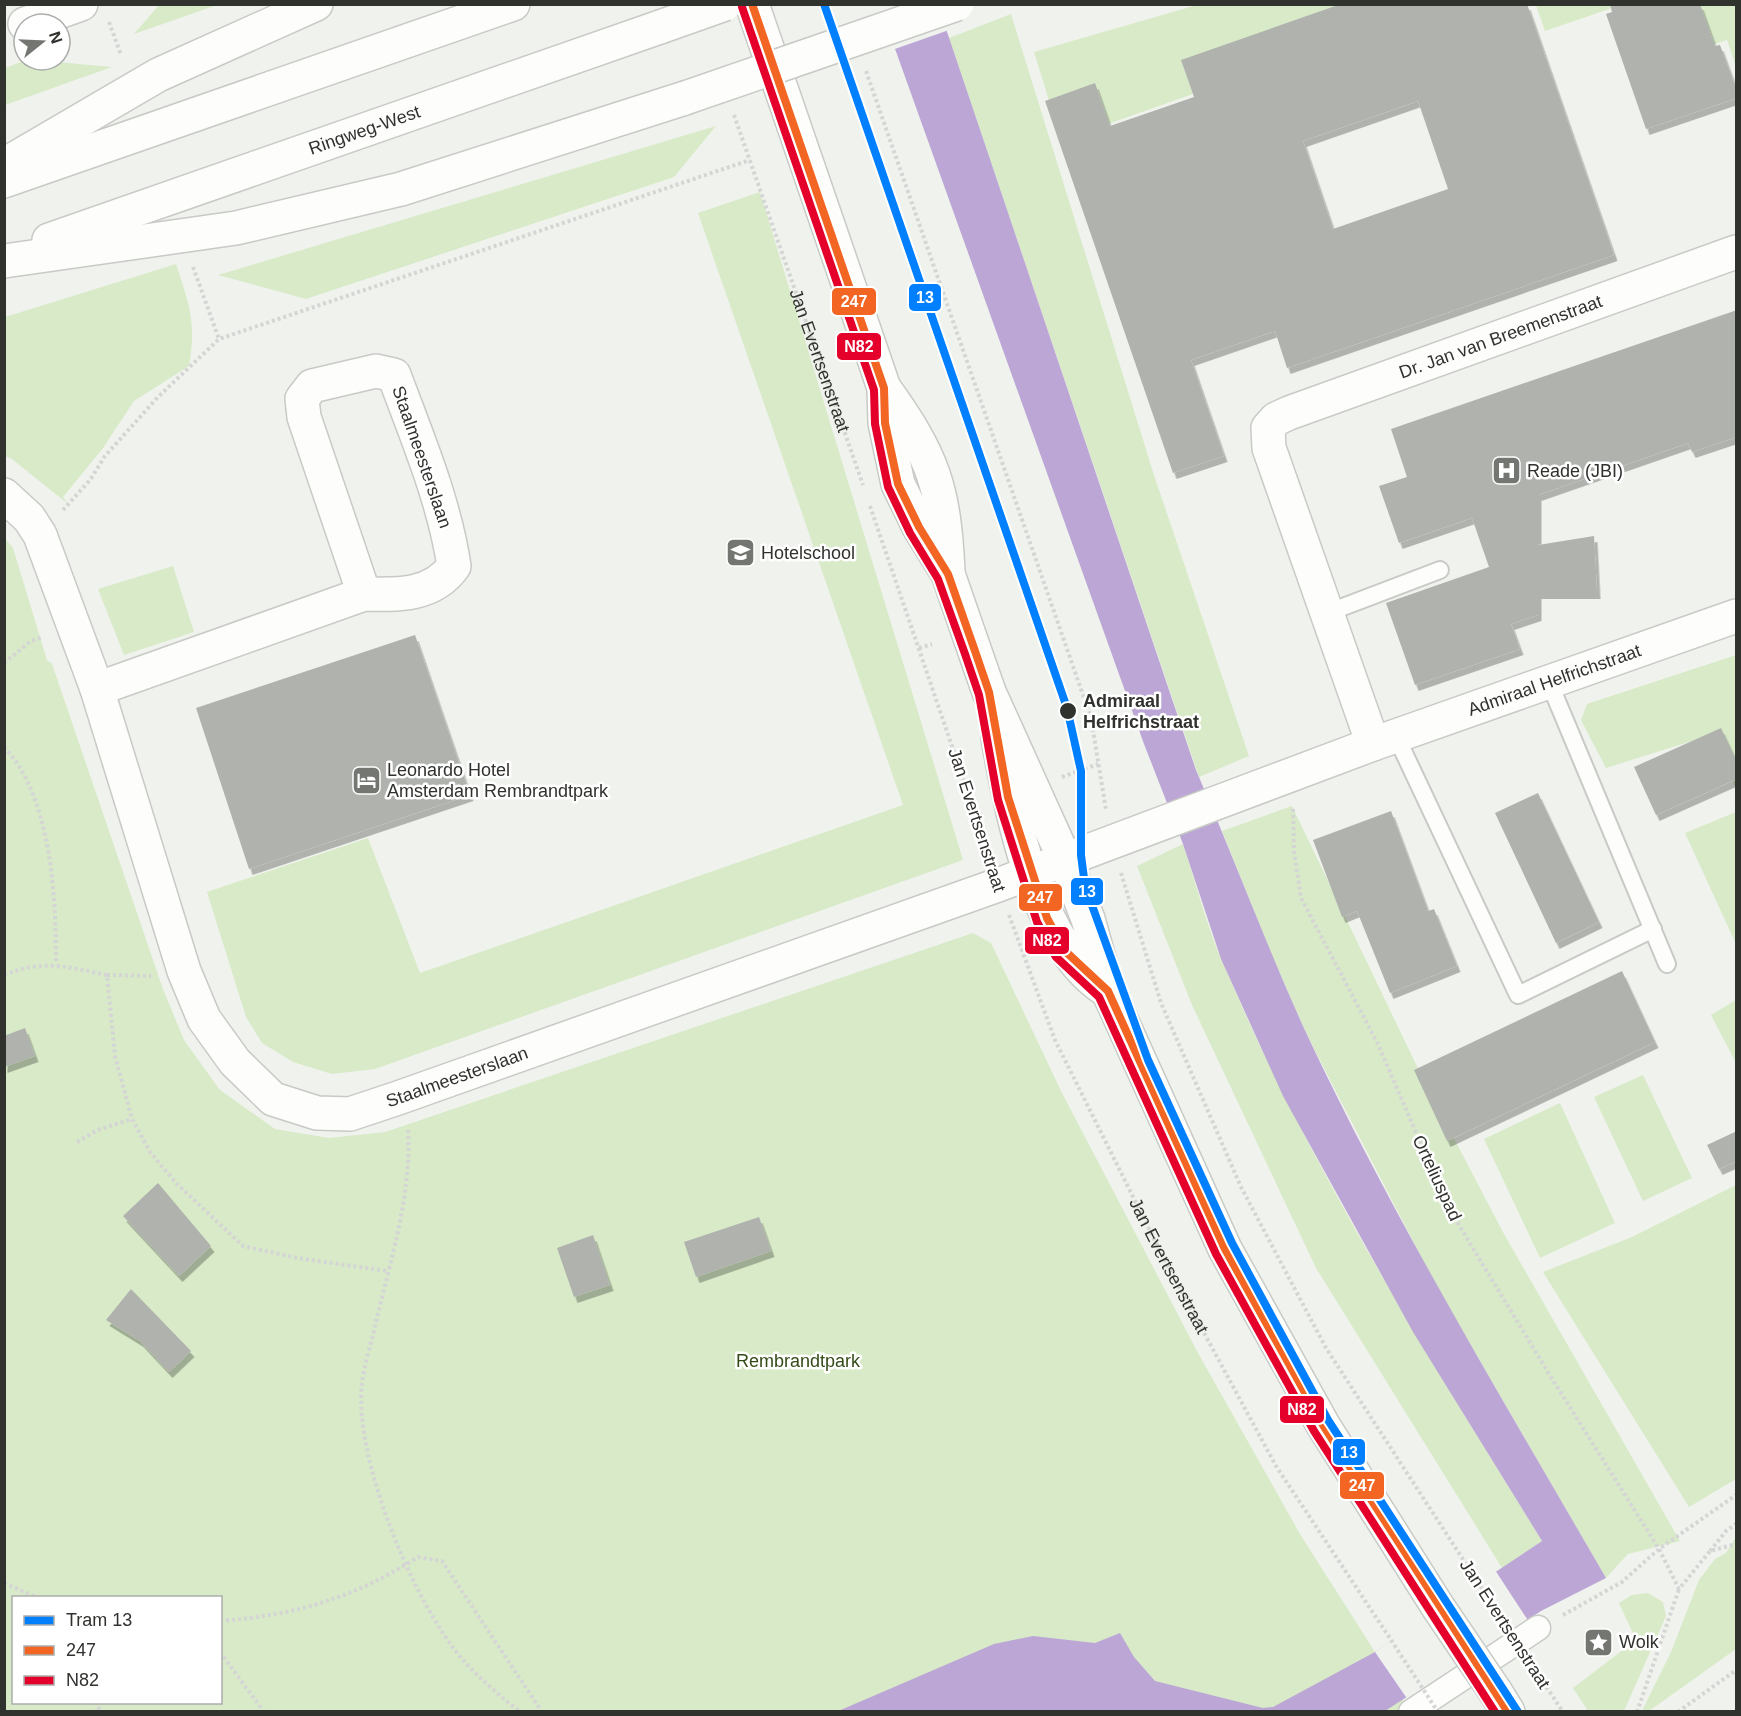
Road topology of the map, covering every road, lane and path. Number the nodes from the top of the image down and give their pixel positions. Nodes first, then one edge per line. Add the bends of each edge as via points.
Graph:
1 (316, 4) edge
2 (513, 4) edge
3 (725, 4) edge
4 (752, 4) edge
5 (957, 4) edge
6 (94, 10) edge
7 (72, 14) edge
8 (121, 55) dead end
9 (865, 68) dead end
10 (731, 105) dead end
11 (750, 160) junction
12 (4, 165) edge
13 (4, 181) edge
14 (1737, 252) edge
15 (4, 255) edge
16 (4, 261) edge
17 (193, 267) dead end
18 (219, 339) junction
19 (4, 495) edge
20 (40, 535) junction
21 (1440, 570) dead end
22 (364, 594) junction
23 (1327, 613) junction
24 (1737, 616) edge
25 (72, 627) junction
26 (932, 644) dead end
27 (919, 648) junction
28 (4, 663) edge
29 (1549, 682) junction
30 (97, 689) junction
31 (989, 692) junction
32 (1385, 740) junction
33 (4, 747) edge
34 (1277, 782) junction
35 (1126, 837) junction
36 (1065, 860) junction
37 (1031, 873) junction
38 (998, 885) junction
39 (1653, 929) junction
40 (56, 964) junction
41 (1667, 964) dead end
42 (184, 971) junction
43 (4, 975) edge
44 (107, 975) junction
45 (1108, 991) junction
46 (398, 1098) junction
47 (132, 1119) junction
48 (77, 1142) dead end
49 (387, 1271) junction
50 (1737, 1495) edge
51 (1737, 1524) edge
52 (1737, 1544) edge
53 (1659, 1549) junction
54 (1710, 1551) junction
55 (407, 1563) junction
56 (4, 1583) edge
57 (1679, 1588) junction
58 (33, 1596) edge
59 (222, 1621) edge
60 (1538, 1628) joint
61 (222, 1655) edge
62 (1737, 1670) edge
63 (1502, 1701) edge
64 (264, 1712) edge
65 (520, 1712) edge
66 (542, 1712) edge
67 (1411, 1712) edge
68 (1438, 1712) edge
69 (1563, 1712) edge
70 (1636, 1712) edge
71 (1678, 1712) edge

1 - 12 main road via 158,75
2 - 13 main road
3 - 15 main road, Ringweg-West, bridge
4 - 31 main road, Jan Evertsenstraat via 884,387 922,444 934,472 944,512 948,574
5 - 16 main road, bridge via 685,98 401,189 236,228
6 - 7 main road
6 - 8 path
9 - 35 path, Jan Evertsenstraat via 1091,718
10 - 11 path, Jan Evertsenstraat
11 - 18 path
11 - 27 path, Jan Evertsenstraat
14 - 23 main road, Dr. Jan van Breemenstraat via 1276,420 1268,428 1269,448
17 - 18 path
18 - 20 path via 151,404
19 - 20 main road, Staalmeesterslaan via 29,518
20 - 25 main road, Staalmeesterslaan
21 - 23 lane
22 - 22 main road, Staalmeesterslaan via 396,595 428,589 445,579 454,566 436,492 394,375 376,371 312,386 302,399 304,417
22 - 30 main road, Staalmeesterslaan
23 - 32 main road
24 - 29 main road, Admiraal Helfrichstraat
25 - 28 path via 31,641
25 - 30 main road, Staalmeesterslaan
26 - 27 path
27 - 38 path, Jan Evertsenstraat
29 - 32 main road, Admiraal Helfrichstraat
29 - 39 lane
30 - 42 main road, Staalmeesterslaan
31 - 36 main road, Jan Evertsenstraat
31 - 37 main road, Jan Evertsenstraat via 1008,797
32 - 34 main road, Admiraal Helfrichstraat
32 - 39 lane via 1518,995
33 - 40 path via 28,784 50,852
34 - 35 main road, Admiraal Helfrichstraat
34 - 53 path, Orteliuspad via 1294,810 1294,851 1301,898 1378,1044 1448,1207
35 - 36 main road, Admiraal Helfrichstraat
35 - 69 path, Jan Evertsenstraat, bridge via 1161,1003 1241,1187 1326,1348
36 - 37 main road, Staalmeesterslaan
36 - 45 main road, Jan Evertsenstraat via 1088,919
37 - 38 main road, Staalmeesterslaan
37 - 45 main road, Jan Evertsenstraat via 1047,918 1064,950
38 - 46 main road, Staalmeesterslaan
38 - 68 path, Jan Evertsenstraat, bridge via 1055,1040 1163,1257 1276,1466
39 - 41 lane
40 - 43 path via 22,968
40 - 44 path
42 - 44 path via 154,976
42 - 46 main road, Staalmeesterslaan via 204,1019 235,1062 273,1099 317,1113 350,1114
44 - 47 path via 115,1056
45 - 63 main road, Jan Evertsenstraat, bridge via 1225,1249 1323,1425
46 - 49 path via 407,1123 410,1161
47 - 48 path
47 - 49 path via 150,1152 177,1184 243,1246
49 - 55 path via 362,1384 362,1422 371,1473
50 - 53 path
51 - 54 path
52 - 54 path
53 - 57 path, Orteliuspad
53 - 60 path via 1622,1582
54 - 57 path
55 - 59 path via 361,1590 320,1605 266,1618
55 - 65 path via 432,1613 462,1659
55 - 66 path via 418,1557 442,1561
56 - 58 path
57 - 70 path
60 - 67 street
61 - 64 path
62 - 71 path

